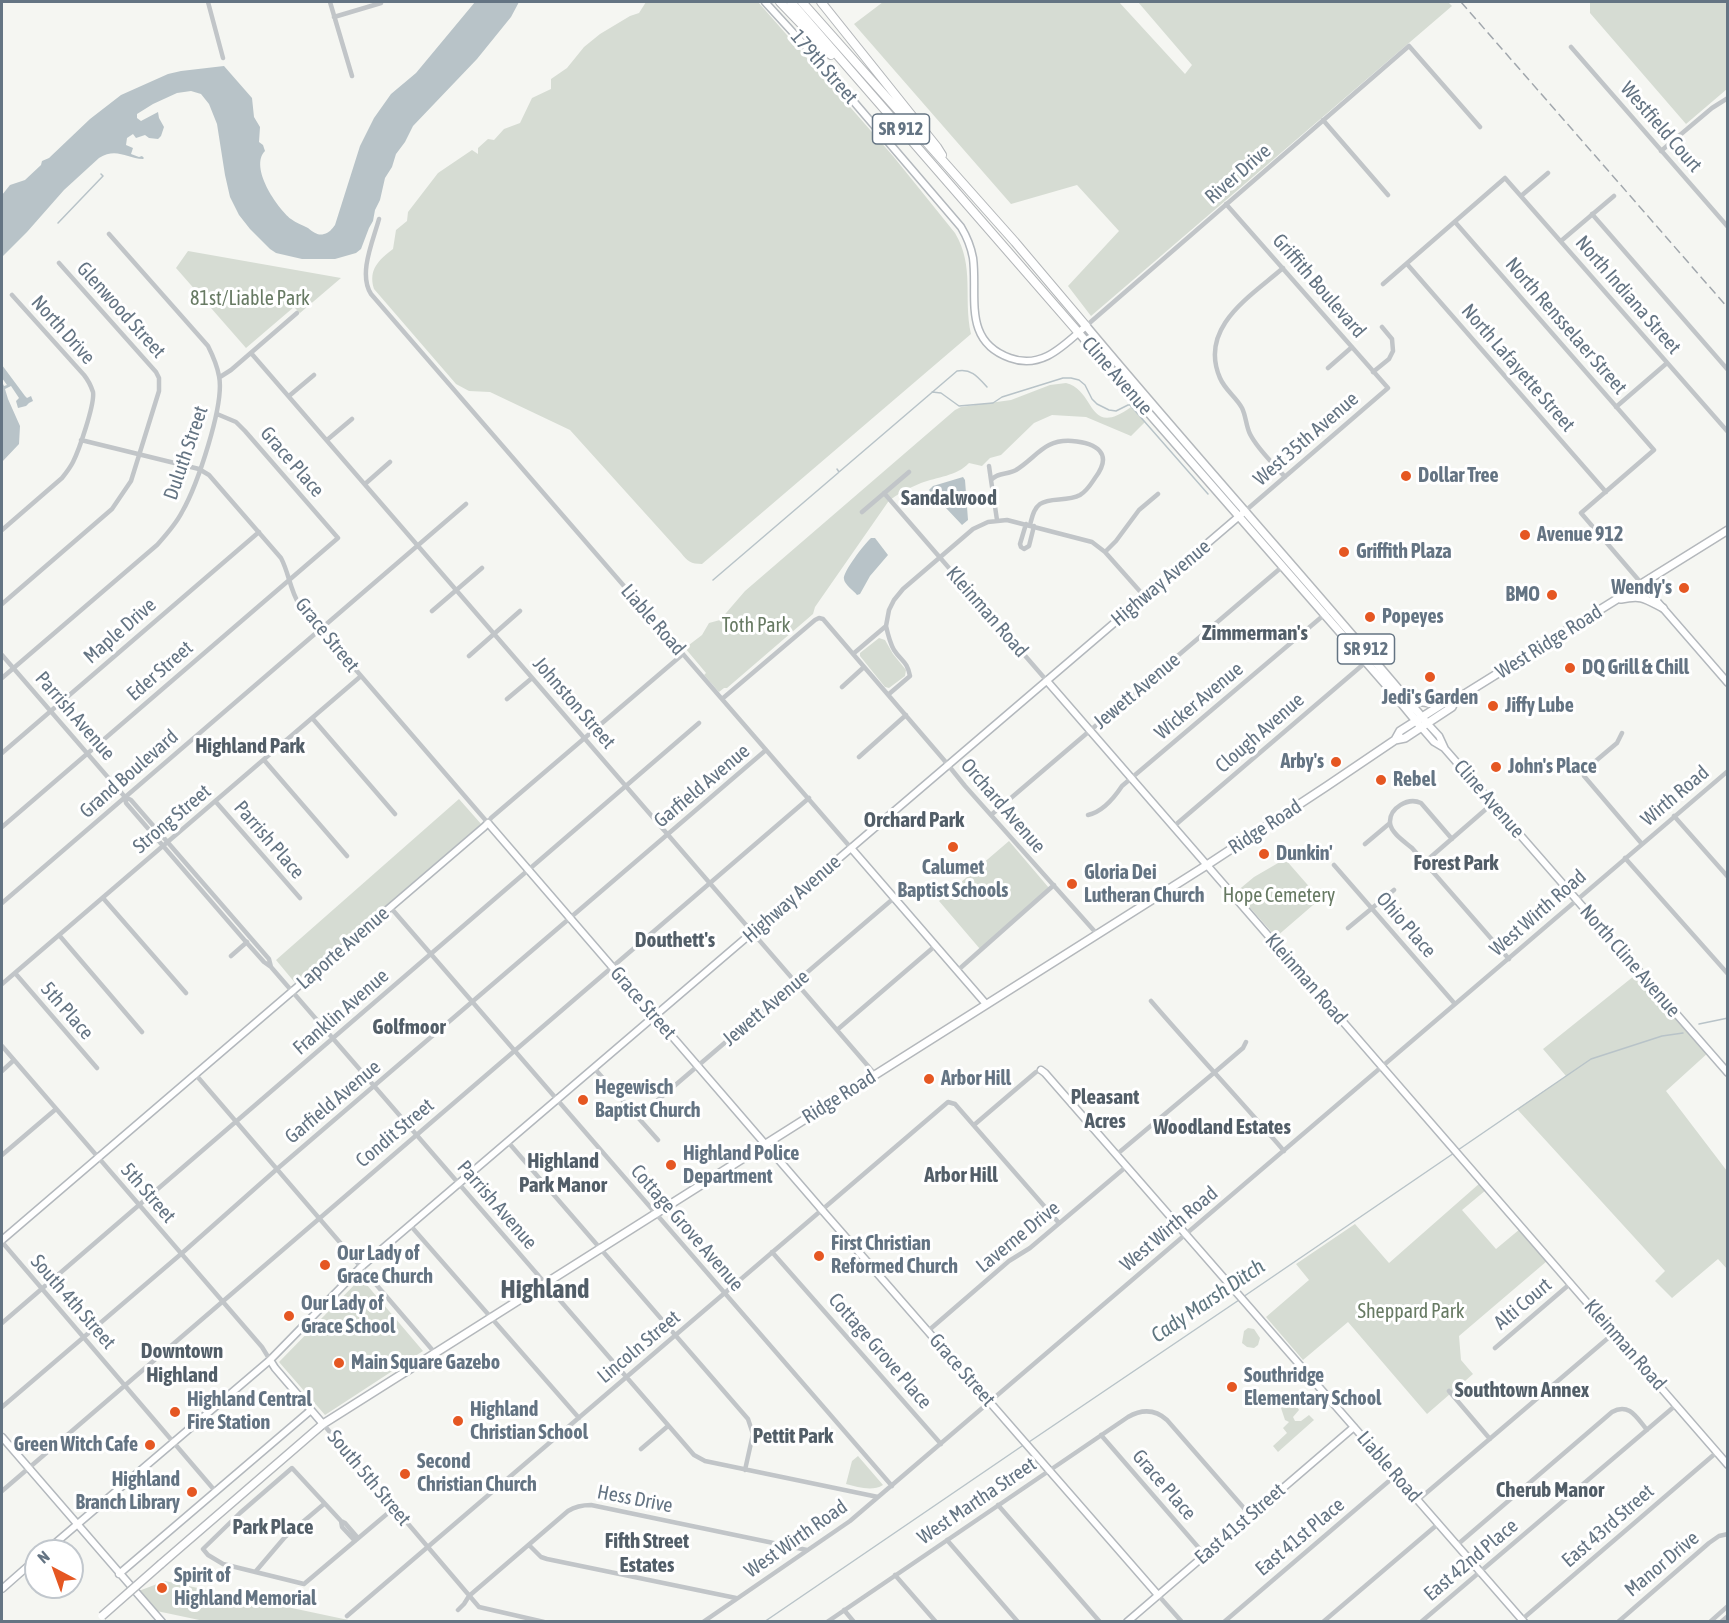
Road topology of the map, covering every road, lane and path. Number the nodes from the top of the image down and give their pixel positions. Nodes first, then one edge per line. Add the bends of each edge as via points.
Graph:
1 (208, 2) edge
2 (330, 2) edge
3 (765, 2) edge
4 (780, 2) edge
5 (790, 2) edge
6 (802, 2) edge
7 (821, 2) edge
8 (381, 3) edge
9 (334, 17) junction
10 (1571, 47) dead end
11 (224, 58) dead end
12 (352, 76) dead end
13 (864, 86) junction
14 (1728, 98) edge
15 (1323, 120) junction
16 (1480, 127) dead end
17 (1661, 151) junction
18 (950, 170) junction
19 (1548, 173) dead end
20 (1388, 195) dead end
21 (1521, 196) junction
22 (1614, 196) dead end
23 (1226, 204) junction
24 (1592, 214) junction
25 (379, 219) dead end
26 (1455, 222) junction
27 (1728, 227) edge
28 (109, 234) dead end
29 (1561, 241) junction
30 (59, 263) dead end
31 (1407, 264) junction
32 (1283, 268) junction
33 (1383, 284) dead end
34 (12, 295) dead end
35 (297, 313) dead end
36 (1086, 326) junction
37 (1382, 327) dead end
38 (1078, 333) junction
39 (1352, 347) junction
40 (251, 353) junction
41 (1667, 363) junction
42 (1329, 368) dead end
43 (1728, 370) edge
44 (1373, 372) junction
45 (314, 375) dead end
46 (220, 377) junction
47 (1388, 388) joint
48 (289, 396) junction
49 (1616, 407) junction
50 (217, 414) junction
51 (352, 419) dead end
52 (1728, 432) edge
53 (81, 440) junction
54 (327, 440) junction
55 (140, 455) junction
56 (390, 462) dead end
57 (988, 466) dead end
58 (199, 470) junction
59 (909, 472) dead end
60 (1285, 477) junction
61 (991, 480) junction
62 (365, 484) junction
63 (1606, 492) junction
64 (884, 493) junction
65 (1158, 494) dead end
66 (466, 504) dead end
67 (862, 512) dead end
68 (1242, 514) junction
69 (997, 520) junction
70 (1030, 525) junction
71 (2, 530) edge
72 (1728, 530) edge
73 (259, 532) junction
74 (338, 538) joint
75 (418, 546) junction
76 (1105, 552) junction
77 (940, 558) junction
78 (1283, 566) junction
79 (482, 568) dead end
80 (289, 580) junction
81 (1642, 584) junction
82 (457, 590) junction
83 (1145, 597) junction
84 (1616, 600) junction
85 (2, 604) edge
86 (1663, 608) junction
87 (432, 611) dead end
88 (520, 611) dead end
89 (1328, 612) junction
90 (886, 626) junction
91 (320, 630) junction
92 (494, 633) junction
93 (683, 654) junction
94 (853, 654) junction
95 (2, 655) edge
96 (469, 656) dead end
97 (1366, 662) junction
98 (864, 667) junction
99 (13, 668) junction
100 (361, 676) junction
101 (2, 678) edge
102 (532, 678) junction
103 (1047, 681) junction
104 (1728, 683) edge
105 (842, 687) dead end
106 (1401, 690) junction
107 (889, 694) junction
108 (507, 699) dead end
109 (722, 699) junction
110 (1452, 700) junction
111 (50, 711) junction
112 (906, 715) junction
113 (313, 719) junction
114 (1421, 722) junction
115 (699, 723) dead end
116 (1090, 731) junction
117 (1622, 733) dead end
118 (585, 738) junction
119 (766, 750) junction
120 (2, 753) edge
121 (87, 753) junction
122 (859, 757) dead end
123 (264, 760) junction
124 (947, 766) junction
125 (1728, 771) edge
126 (1723, 775) junction
127 (1131, 779) junction
128 (1728, 781) edge
129 (627, 786) junction
130 (125, 797) junction
131 (808, 798) junction
132 (216, 802) junction
133 (1493, 803) junction
134 (395, 814) dead end
135 (991, 815) junction
136 (1088, 815) dead end
137 (1674, 816) junction
138 (488, 823) junction
139 (1390, 823) junction
140 (2, 827) edge
141 (1173, 827) junction
142 (668, 834) junction
143 (1452, 839) junction
144 (166, 844) junction
145 (1365, 844) dead end
146 (1642, 844) junction
147 (851, 848) junction
148 (1533, 849) joint
149 (347, 856) dead end
150 (1625, 858) junction
151 (1425, 862) junction
152 (1207, 864) junction
153 (1334, 865) dead end
154 (529, 871) junction
155 (1728, 877) edge
156 (710, 883) junction
157 (1054, 885) junction
158 (1394, 890) dead end
159 (103, 898) junction
160 (300, 898) dead end
161 (894, 898) junction
162 (1577, 900) junction
163 (2, 903) edge
164 (391, 908) junction
165 (1372, 908) junction
166 (570, 918) junction
167 (1348, 928) dead end
168 (753, 932) junction
169 (1096, 934) junction
170 (58, 935) junction
171 (249, 941) junction
172 (935, 946) junction
173 (432, 955) junction
174 (231, 956) dead end
175 (1509, 959) junction
176 (612, 966) junction
177 (957, 971) junction
178 (15, 973) junction
179 (1728, 974) edge
180 (796, 982) junction
181 (2, 984) edge
182 (293, 992) junction
183 (186, 993) dead end
184 (1150, 1001) dead end
185 (472, 1002) junction
186 (986, 1004) junction
187 (1455, 1004) junction
188 (655, 1016) junction
189 (837, 1030) junction
190 (142, 1032) dead end
191 (333, 1039) junction
192 (1246, 1042) dead end
193 (2, 1046) edge
194 (514, 1051) junction
195 (14, 1060) junction
196 (698, 1066) junction
197 (1382, 1067) junction
198 (97, 1068) dead end
199 (594, 1068) junction
200 (1041, 1070) joint
201 (2, 1071) edge
202 (1215, 1072) junction
203 (1728, 1073) edge
204 (875, 1074) junction
205 (196, 1075) junction
206 (374, 1086) junction
207 (557, 1099) junction
208 (56, 1108) junction
209 (638, 1117) junction
210 (236, 1122) junction
211 (974, 1125) junction
212 (416, 1134) junction
213 (658, 1140) dead end
214 (508, 1142) junction
215 (766, 1143) junction
216 (1284, 1151) junction
217 (2, 1155) edge
218 (1116, 1155) junction
219 (98, 1158) junction
220 (1127, 1166) junction
221 (277, 1169) junction
222 (459, 1184) junction
223 (139, 1205) junction
224 (822, 1210) junction
225 (655, 1214) junction
226 (318, 1218) junction
227 (1059, 1223) junction
228 (410, 1225) junction
229 (1186, 1234) junction
230 (2, 1241) edge
231 (600, 1249) junction
232 (772, 1252) junction
233 (181, 1254) junction
234 (361, 1267) junction
235 (1571, 1283) junction
236 (544, 1284) junction
237 (42, 1289) junction
238 (724, 1294) junction
239 (223, 1302) junction
240 (492, 1317) junction
241 (2, 1323) edge
242 (928, 1331) junction
243 (1614, 1333) junction
244 (675, 1335) junction
245 (84, 1338) junction
246 (1495, 1348) dead end
247 (435, 1353) junction
248 (270, 1360) junction
249 (626, 1377) junction
250 (125, 1386) junction
251 (1449, 1391) dead end
252 (990, 1402) junction
253 (1676, 1405) junction
254 (2, 1407) edge
255 (311, 1410) junction
256 (579, 1418) junction
257 (323, 1424) junction
258 (668, 1426) junction
259 (1354, 1427) junction
260 (1647, 1430) junction
261 (1101, 1435) junction
262 (2, 1437) edge
263 (1490, 1439) junction
264 (173, 1442) junction
265 (941, 1444) junction
266 (641, 1449) dead end
267 (1717, 1452) junction
268 (1728, 1465) edge
269 (28, 1468) junction
270 (745, 1470) junction
271 (1050, 1470) junction
272 (1396, 1475) junction
273 (892, 1486) junction
274 (2, 1491) edge
275 (216, 1492) junction
276 (878, 1497) junction
277 (1418, 1500) junction
278 (324, 1504) junction
279 (999, 1505) junction
280 (394, 1508) junction
281 (1250, 1515) junction
282 (77, 1524) junction
283 (1438, 1524) junction
284 (1728, 1534) edge
285 (60, 1539) edge
286 (357, 1539) junction
287 (947, 1540) junction
288 (529, 1545) junction
289 (1457, 1545) junction
290 (427, 1547) junction
291 (808, 1550) junction
292 (1205, 1555) junction
293 (24, 1570) edge
294 (256, 1571) junction
295 (1480, 1571) junction
296 (120, 1574) junction
297 (895, 1575) junction
298 (2, 1589) edge
299 (1158, 1595) junction
300 (469, 1596) junction
301 (737, 1598) junction
302 (1728, 1606) edge
303 (458, 1610) dead end
304 (844, 1610) junction
305 (347, 1616) dead end
306 (1728, 1616) edge
307 (1522, 1621) edge
308 (95, 1622) edge
309 (162, 1622) edge
310 (544, 1622) edge
311 (703, 1622) edge
312 (827, 1622) edge
313 (854, 1622) edge
314 (936, 1622) edge
315 (1018, 1622) edge
316 (1100, 1622) edge
317 (1127, 1622) edge
318 (1182, 1622) edge
319 (1224, 1622) edge
320 (1323, 1622) edge
321 (1421, 1622) edge
322 (1617, 1622) edge
323 (1710, 1622) edge
324 (1721, 1622) edge

1 - 11 street
2 - 9 street
3 - 38 street, 179th Street via 961,227 972,254 974,315 987,344 1008,358 1031,361 1053,353
4 - 13 highway
5 - 13 highway, Cline Avenue / SR 912
6 - 18 highway, Cline Avenue / SR 912
7 - 18 highway via 938,147
8 - 9 street
9 - 12 street
10 - 17 street, Westfield Court
13 - 38 highway, Cline Avenue / SR 912
14 - 17 street
15 - 16 street, River Drive via 1409,46
15 - 20 street
15 - 23 street, River Drive
17 - 27 street, Westfield Court
18 - 36 highway, Cline Avenue / SR 912
19 - 21 street
21 - 26 street, North Indiana Street via 1505,178
21 - 29 street, North Indiana Street
22 - 24 street
23 - 32 street, Griffith Boulevard
23 - 36 street, River Drive
24 - 29 street
24 - 43 street
25 - 93 street, Liable Road via 365,274 370,294
26 - 31 street
26 - 49 street, North Rensselaer Street
28 - 46 street, Duluth Street via 208,346
29 - 41 street, North Indiana Street
30 - 55 street, Glenwood Street via 159,378 159,391
31 - 33 street
31 - 63 street, North Lafayette Street
32 - 39 street, Griffith Boulevard
32 - 60 street via 1225,321 1217,338 1215,356 1219,376 1241,407 1250,433
34 - 53 street, North Drive via 88,381 93,400
35 - 40 street
36 - 38 street, 179th Street
36 - 68 main road, Cline Avenue / SR 912
37 - 44 street via 1392,339 1394,351
38 - 68 main road, Cline Avenue / SR 912
39 - 42 street
39 - 44 street, Griffith Boulevard
40 - 46 street
40 - 48 street, Johnston Street
41 - 49 street
41 - 52 street, North Indiana Street
44 - 47 street, Griffith Boulevard
45 - 48 street
46 - 50 street, Duluth Street
47 - 60 street, West 35th Avenue
48 - 54 street, Johnston Street
49 - 63 street, North Rensselaer Street via 1654,450
50 - 58 street, Duluth Street
50 - 74 street, Grace Place via 245,430
51 - 54 street
53 - 55 street, Grace Street
53 - 71 street, North Drive via 62,478
54 - 62 street, Johnston Street
55 - 58 street, Grace Street
55 - 85 street, Glenwood Street via 131,481 112,509
56 - 62 street
57 - 61 street
58 - 73 street, Grace Street via 209,475
58 - 99 street, Duluth Street via 182,514 157,545
59 - 64 street
60 - 68 street, West 35th Avenue
61 - 69 street
61 - 70 street via 997,474 1013,472 1045,446 1061,440 1086,442 1100,450 1103,465 1085,492 1065,501 1040,504
62 - 75 street, Johnston Street
63 - 81 street via 1581,513
64 - 67 street
64 - 77 street, Kleinman Road
65 - 76 street via 1139,510
66 - 75 street, Grand Boulevard
68 - 78 main road, Cline Avenue / SR 912
68 - 83 street, Highway Avenue
68 - 89 main road, Cline Avenue / SR 912
69 - 70 street
69 - 77 street via 973,529
70 - 76 street via 1086,540
72 - 81 main road, West Ridge Road
73 - 80 street, Grace Street via 281,558
73 - 111 street, Maple Drive
74 - 80 street, Eder Street
75 - 82 street, Johnston Street
75 - 91 street, Grand Boulevard
76 - 83 street
77 - 90 street via 894,600
77 - 103 street, Kleinman Road
78 - 89 main road, Cline Avenue / SR 912
78 - 116 street, Jewett Avenue
79 - 82 street
80 - 91 street, Grace Street via 293,596
80 - 121 street, Eder Street
81 - 84 main road, West Ridge Road
81 - 86 street
82 - 87 street
82 - 92 street, Johnston Street
83 - 103 street, Highway Avenue
84 - 86 main road via 1643,597
84 - 110 main road, West Ridge Road
86 - 104 street
88 - 92 street
89 - 97 main road, Cline Avenue / SR 912
89 - 106 main road, Cline Avenue / SR 912
89 - 127 street, Wicker Avenue
90 - 94 street
90 - 107 street via 888,638 908,666 910,676
91 - 100 street, Grace Street
91 - 130 street, Grand Boulevard
92 - 96 street
92 - 102 street, Johnston Street
93 - 109 street, Liable Road
93 - 118 street, Laporte Avenue
94 - 98 street
94 - 109 street via 819,618
95 - 99 street, Parrish Avenue
97 - 114 main road, Cline Avenue / SR 912
97 - 141 street, Clough Avenue
98 - 105 street
98 - 107 street
99 - 101 street, Duluth Street
99 - 111 street, Parrish Avenue
100 - 113 street, Strong Street
100 - 138 street, Grace Street
102 - 108 street
102 - 118 street, Johnston Street
103 - 116 street, Kleinman Road
103 - 124 street, Highway Avenue
106 - 110 main road via 1424,703
106 - 114 main road, Cline Avenue / SR 912
107 - 112 street, Orchard Avenue
109 - 119 street, Liable Road
110 - 114 main road, West Ridge Road
111 - 120 street, Maple Drive
111 - 121 street, Parrish Avenue
112 - 122 street
112 - 124 street, Orchard Avenue
113 - 123 street, Strong Street
113 - 134 street
114 - 133 street, Cline Avenue via 1439,736 1445,749
114 - 152 main road, Ridge Road via 1400,731 1395,740
115 - 129 street, Franklin Avenue
116 - 127 street, Kleinman Road
116 - 135 street, Jewett Avenue
117 - 146 street via 1617,743 1584,775
118 - 129 street, Johnston Street
118 - 138 street, Laporte Avenue
119 - 131 street, Liable Road
119 - 142 street, Garfield Avenue
121 - 130 street, Parrish Avenue
121 - 140 street, Eder Street
123 - 132 street, Strong Street
123 - 149 street
124 - 135 street, Orchard Avenue
124 - 147 street, Highway Avenue
125 - 126 street, Wirth Road
126 - 128 street
126 - 137 street, Wirth Road
127 - 136 street, Wicker Avenue via 1096,813
127 - 141 street, Kleinman Road
129 - 142 street, Johnston Street
129 - 154 street, Franklin Avenue
130 - 144 street, Parrish Avenue via 126,803
130 - 163 street, Grand Boulevard
131 - 147 street, Liable Road
131 - 156 street, Condit Street
132 - 144 street, Strong Street
132 - 160 street, Parrish Place
133 - 143 street
133 - 148 street, Cline Avenue
135 - 157 street, Orchard Avenue
137 - 146 street, Wirth Road
137 - 155 street
138 - 154 street, Grace Street
138 - 164 street, Laporte Avenue
139 - 143 street via 1398,808 1416,801
139 - 145 street
139 - 151 street
141 - 152 street, Kleinman Road
142 - 156 street, Johnston Street
142 - 166 street, Garfield Avenue
143 - 151 street
144 - 159 street, Strong Street
144 - 171 street, Parrish Avenue
146 - 150 street, West Wirth Road
147 - 161 street, Liable Road
147 - 168 street, Highway Avenue
148 - 162 street, North Cline Avenue
150 - 162 street, West Wirth Road
150 - 179 street
151 - 175 street
152 - 169 main road, Ridge Road
152 - 197 street, Kleinman Road
153 - 165 street, Ohio Place
154 - 166 street, Grace Street
154 - 173 street, Franklin Avenue
156 - 168 street, Johnston Street
156 - 176 street, Condit Street
157 - 169 street, Orchard Avenue
157 - 177 street
158 - 165 street
159 - 170 street, Strong Street
159 - 183 street
161 - 172 street, Liable Road
161 - 180 street, Jewett Avenue
162 - 175 street, West Wirth Road
162 - 203 street, North Cline Avenue
164 - 173 street, Cottage Grove Avenue
164 - 182 street, Laporte Avenue
165 - 167 street
165 - 187 street, Ohio Place
166 - 176 street, Grace Street
166 - 185 street, Garfield Avenue
168 - 180 street, Johnston Street
168 - 188 street, Highway Avenue
169 - 186 main road, Ridge Road
170 - 178 street, Strong Street
170 - 190 street
171 - 174 street
171 - 182 street, Parrish Avenue
172 - 177 street, Liable Road
172 - 189 street
173 - 185 street, Cottage Grove Avenue
173 - 191 street, Franklin Avenue
175 - 187 street, West Wirth Road
176 - 188 street, Grace Street
176 - 194 street, Condit Street
177 - 186 street, Liable Road
178 - 181 street, Strong Street
178 - 198 street, 5th Place
180 - 189 street, Johnston Street
180 - 196 street, Jewett Avenue
182 - 191 street, Parrish Avenue
182 - 205 street, Laporte Avenue
184 - 202 street
185 - 194 street, Cottage Grove Avenue
185 - 206 street, Garfield Avenue
186 - 204 main road, Ridge Road
187 - 197 street, West Wirth Road
188 - 196 street, Grace Street
188 - 199 street, Highway Avenue
189 - 204 street, Johnston Street
191 - 206 street, Parrish Avenue
191 - 210 street, Franklin Avenue
192 - 202 street
193 - 195 street, 5th Street
194 - 207 street, Cottage Grove Avenue
194 - 212 street, Condit Street
195 - 201 street
195 - 208 street, 5th Street
196 - 209 street, Jewett Avenue
196 - 215 street, Grace Street
197 - 216 street, West Wirth Road
197 - 235 street, Kleinman Road
199 - 207 street, Highway Avenue
199 - 209 street
200 - 211 street
200 - 218 street, Liable Road
202 - 216 street
202 - 218 street
204 - 215 main road, Ridge Road
205 - 210 street
205 - 219 street, Laporte Avenue
206 - 212 street, Parrish Avenue
206 - 221 street, Garfield Avenue
207 - 214 street, Highway Avenue
207 - 225 street, Cottage Grove Avenue
208 - 217 street
208 - 219 street, 5th Street
209 - 213 street
210 - 221 street
210 - 223 street, Franklin Avenue
211 - 224 street, Lincoln Street via 955,1104 945,1104
211 - 227 street
212 - 222 street, Parrish Avenue
212 - 226 street, Condit Street
214 - 222 street, Highway Avenue
214 - 231 street
215 - 224 street, Grace Street
215 - 225 main road, Ridge Road
216 - 229 street, West Wirth Road
218 - 220 street, Liable Road
219 - 223 street, 5th Street
219 - 230 street, Laporte Avenue
220 - 227 street, Laverne Drive
220 - 229 street, Liable Road
221 - 226 street
221 - 233 street, Garfield Avenue
222 - 228 street, Highway Avenue
222 - 236 street, Parrish Avenue
223 - 233 street, 5th Street
223 - 237 street, Franklin Avenue
224 - 232 street, Lincoln Street
224 - 242 street, Grace Street
225 - 231 main road, Ridge Road
225 - 238 street, Cottage Grove Avenue
226 - 234 street
226 - 239 street, Condit Street
227 - 242 street, Laverne Drive
228 - 234 street, Highway Avenue
228 - 240 street
229 - 252 street, West Wirth Road
229 - 259 street, Liable Road
230 - 237 street, South 4th Street
231 - 236 main road, Ridge Road
231 - 244 street
232 - 238 street, Lincoln Street
232 - 265 street, Cottage Grove Place
233 - 239 street, 5th Street
233 - 245 street, Garfield Avenue
234 - 247 street
234 - 248 street, Highway Avenue
235 - 243 street, Kleinman Road
235 - 246 street, Alti Court
236 - 240 main road, Ridge Road
236 - 249 street, Parrish Avenue
237 - 241 street, Franklin Avenue
237 - 245 street, South 4th Street
238 - 244 street, Lincoln Street
238 - 273 street, Cottage Grove Avenue
239 - 248 street, 5th Street
239 - 250 street, Condit Street
240 - 247 main road, Ridge Road
240 - 256 street
242 - 252 street, Grace Street
243 - 253 street, Kleinman Road
243 - 263 street
244 - 249 street, Lincoln Street
244 - 270 street via 752,1426
245 - 250 street, South 4th Street
245 - 254 street, Garfield Avenue
247 - 257 main road, Ridge Road
248 - 255 street, South 5th Street
248 - 264 street, Highway Avenue
249 - 256 street, Lincoln Street
249 - 258 street, Parrish Avenue
250 - 264 street, South 4th Street
250 - 269 street, Condit Street
251 - 263 street
252 - 265 street, West Wirth Road
252 - 271 street, Grace Street
253 - 260 street, East 42nd Place
253 - 267 street, Kleinman Road
255 - 257 street, South 5th Street
255 - 275 street
256 - 290 street, Lincoln Street
257 - 280 street, South 5th Street
257 - 308 main road, Ridge Road, bridge
258 - 266 street
258 - 270 street, Parrish Avenue via 699,1459
259 - 272 street, Liable Road
259 - 281 street, East 41st Street
260 - 289 street via 1626,1408 1612,1412
260 - 295 street, East 42nd Place
261 - 271 street, West Martha Street
261 - 281 street, West Martha Street via 1134,1414 1159,1414
261 - 292 street, Grace Place
262 - 269 street
263 - 277 street
264 - 275 street, South 4th Street
264 - 282 street, Highway Avenue
265 - 273 street, West Wirth Road
267 - 268 street, Kleinman Road
267 - 307 street, East 43rd Street
269 - 274 street, Condit Street
269 - 282 street
270 - 276 street, Parrish Avenue
271 - 279 street, West Martha Street
271 - 299 street, Grace Street
272 - 277 street, Liable Road
272 - 319 street, East 41st Place
273 - 276 street, West Wirth Road
275 - 296 street
276 - 291 street, West Wirth Road
277 - 283 street, Liable Road
278 - 286 street
278 - 294 street via 285,1537
278 - 294 street via 292,1468 203,1549 223,1564
279 - 287 street, West Martha Street
279 - 316 street
280 - 286 street
280 - 290 street, South 5th Street
281 - 292 street, East 41st Street
282 - 285 street, Highway Avenue
282 - 296 street
283 - 289 street, Liable Road
283 - 320 street
284 - 322 street, Manor Drive via 1709,1543
286 - 294 street via 304,1584
287 - 297 street, West Martha Street
287 - 315 street
288 - 291 street, Hess Drive via 568,1511 591,1505
288 - 300 street, Hess Drive
288 - 301 street via 547,1559
289 - 295 street, Liable Road
290 - 300 street, South 5th Street
290 - 305 street, Lincoln Street
291 - 301 street, West Wirth Road
292 - 299 street, East 41st Street
293 - 298 street
295 - 307 street, Liable Road
295 - 321 street, East 42nd Place
296 - 309 street
297 - 304 street, West Martha Street
297 - 314 street
299 - 317 street, East 41st Street
299 - 318 street, Grace Street
300 - 303 street, Hess Drive
300 - 310 street, South 5th Street via 484,1609
301 - 311 street, West Wirth Road
302 - 323 street
304 - 312 street, West Martha Street
304 - 313 street
306 - 324 street

